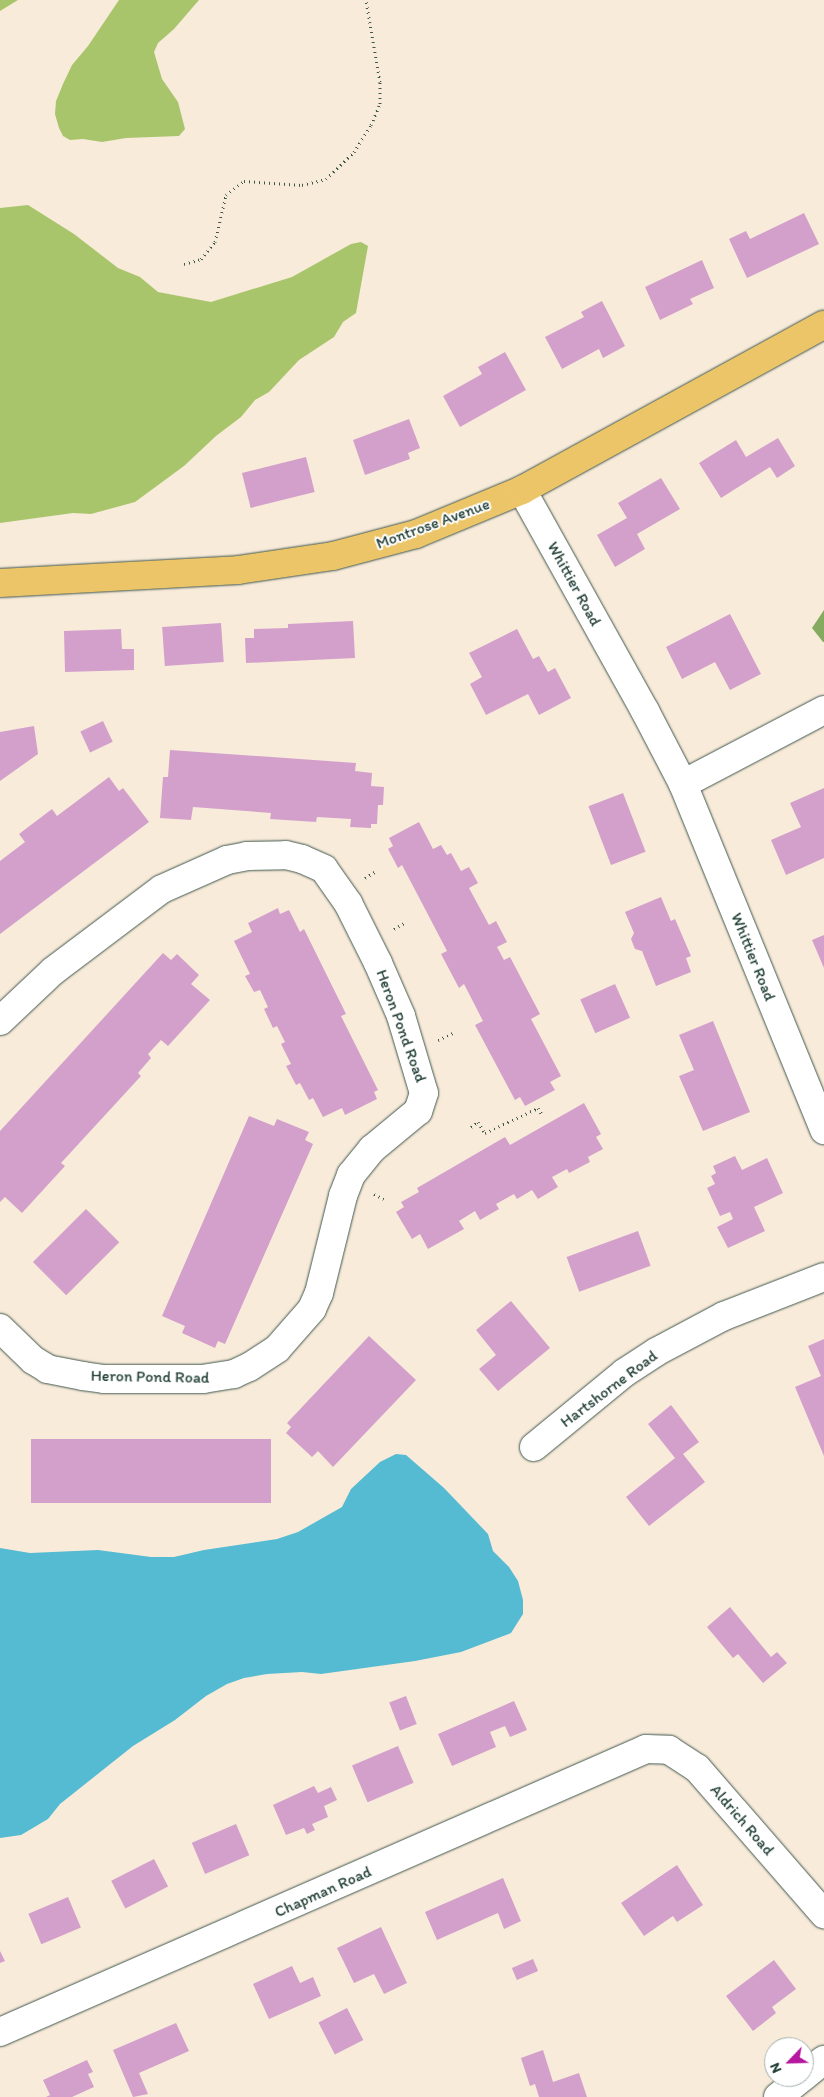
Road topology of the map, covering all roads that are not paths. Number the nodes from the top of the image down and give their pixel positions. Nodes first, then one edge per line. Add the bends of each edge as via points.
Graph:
1 (824, 325) edge
2 (522, 490) junction
3 (0, 583) edge
4 (824, 710) edge
5 (683, 784) junction
6 (0, 1020) edge
7 (824, 1130) edge
8 (824, 1277) edge
9 (0, 1328) edge
10 (534, 1447) dead end
11 (646, 1749) joint
12 (824, 1914) edge
13 (0, 2032) edge
14 (824, 2060) edge
15 (814, 2068) edge
16 (790, 2087) edge
17 (778, 2097) edge

1 - 2 main road, Montrose Avenue
2 - 3 main road, Montrose Avenue via 416,534 333,556 238,570
2 - 5 street, Whittier Road
4 - 5 street
5 - 7 street, Whittier Road
6 - 9 street, Heron Pond Road via 53,971 162,889 227,860 286,855 324,870 348,903 401,1016 424,1093 418,1111 372,1149 351,1175 312,1309 276,1349 249,1367 220,1378 203,1380 83,1376 48,1369 33,1360
8 - 10 street, Hartshorne Road via 724,1316 656,1352 616,1379
11 - 12 street, Aldrich Road via 669,1750 697,1768
11 - 13 street, Chapman Road
14 - 15 street
16 - 17 street

